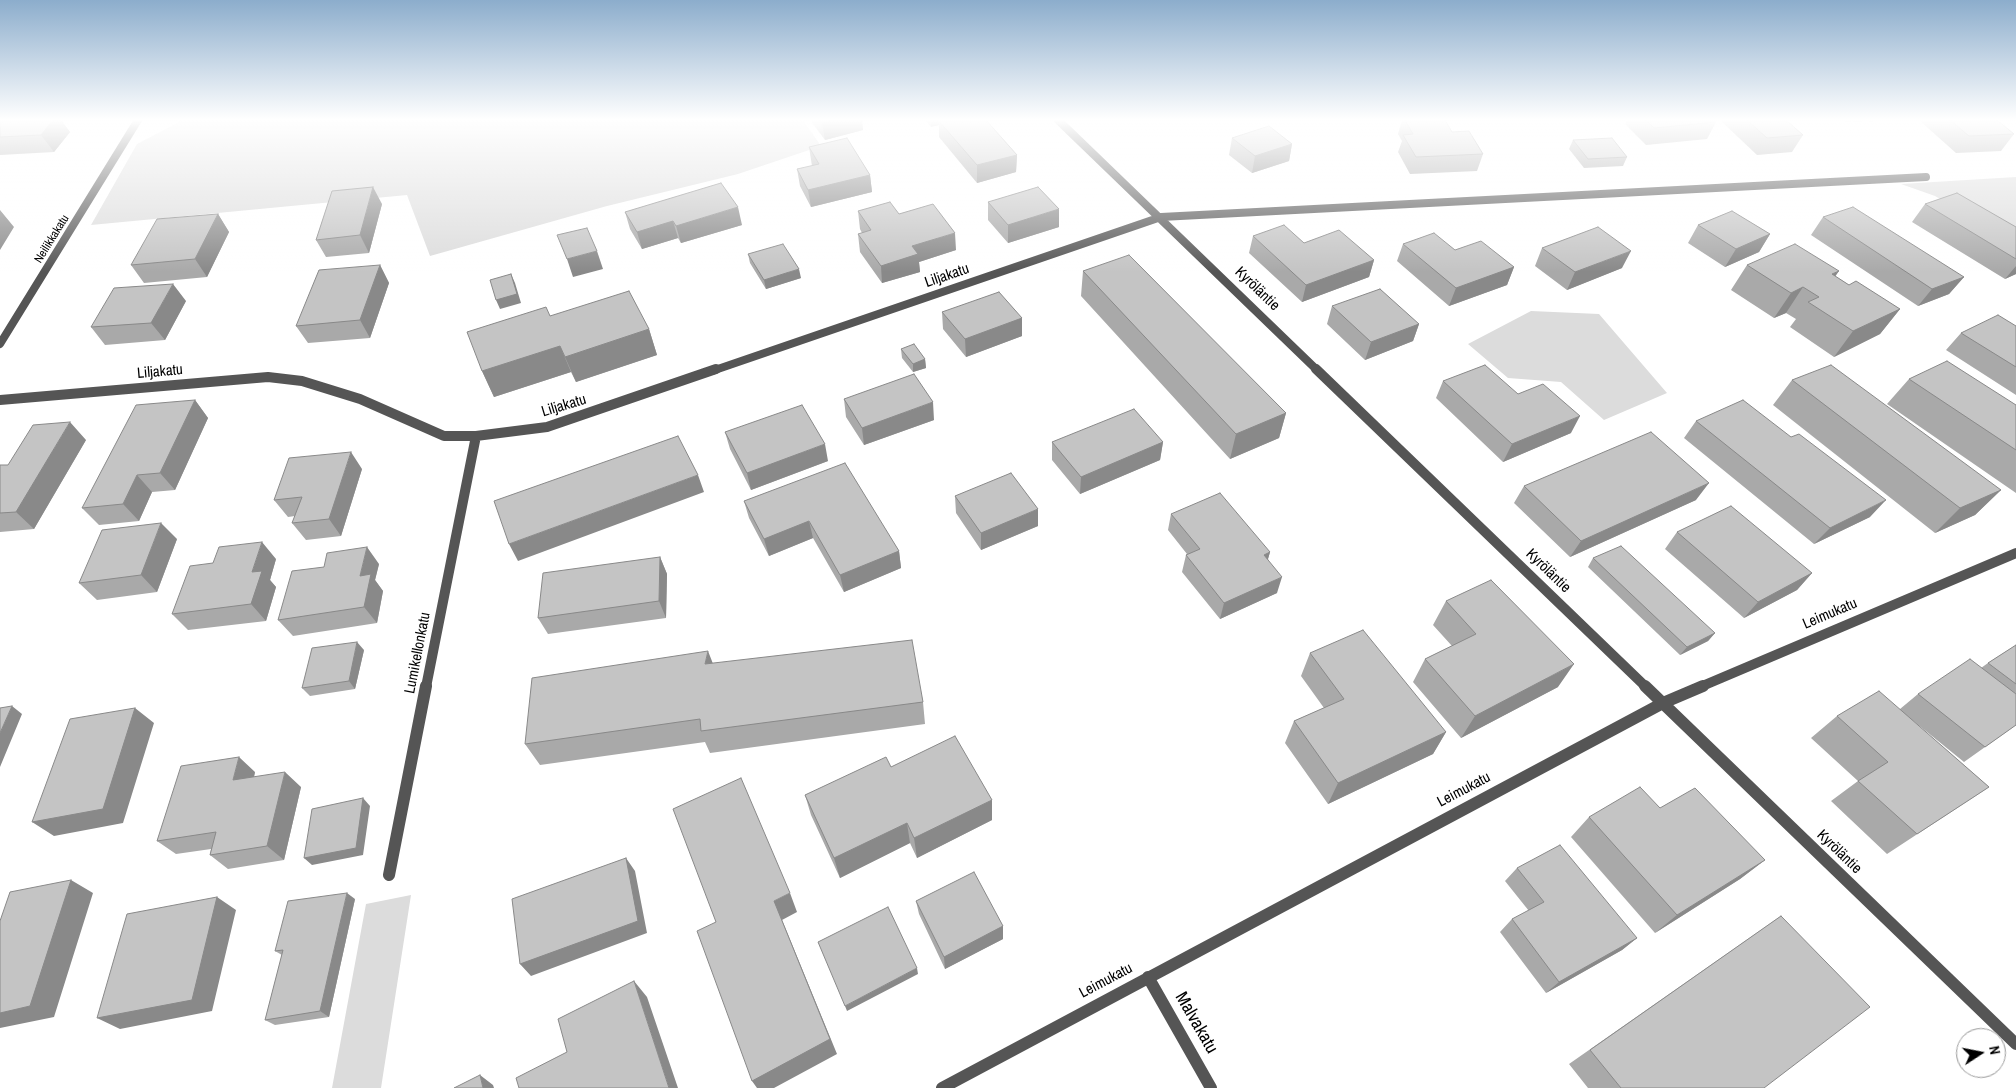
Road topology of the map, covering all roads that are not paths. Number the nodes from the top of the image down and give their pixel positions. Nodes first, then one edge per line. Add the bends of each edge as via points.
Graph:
1 (107, 171) edge
2 (1112, 171) edge
3 (1926, 177) dead end
4 (1161, 217) junction
5 (0, 344) edge
6 (0, 400) edge
7 (476, 436) junction
8 (2016, 553) edge
9 (1663, 703) junction
10 (389, 876) dead end
11 (1148, 977) junction
12 (2016, 1044) edge
13 (942, 1088) edge
14 (1212, 1088) edge

1 - 5 street, Neilikkakatu
2 - 4 street, Kyröläntie
3 - 4 street, Liljakatu
4 - 7 street, Liljakatu via 547,427
4 - 9 street, Kyröläntie
6 - 7 street, Liljakatu via 268,377 302,381 360,399 444,436
7 - 10 street, Lumikellonkatu
8 - 9 street, Leimukatu
9 - 11 street, Leimukatu
9 - 12 street, Kyröläntie
11 - 13 street, Leimukatu
11 - 14 street, Malvakatu

